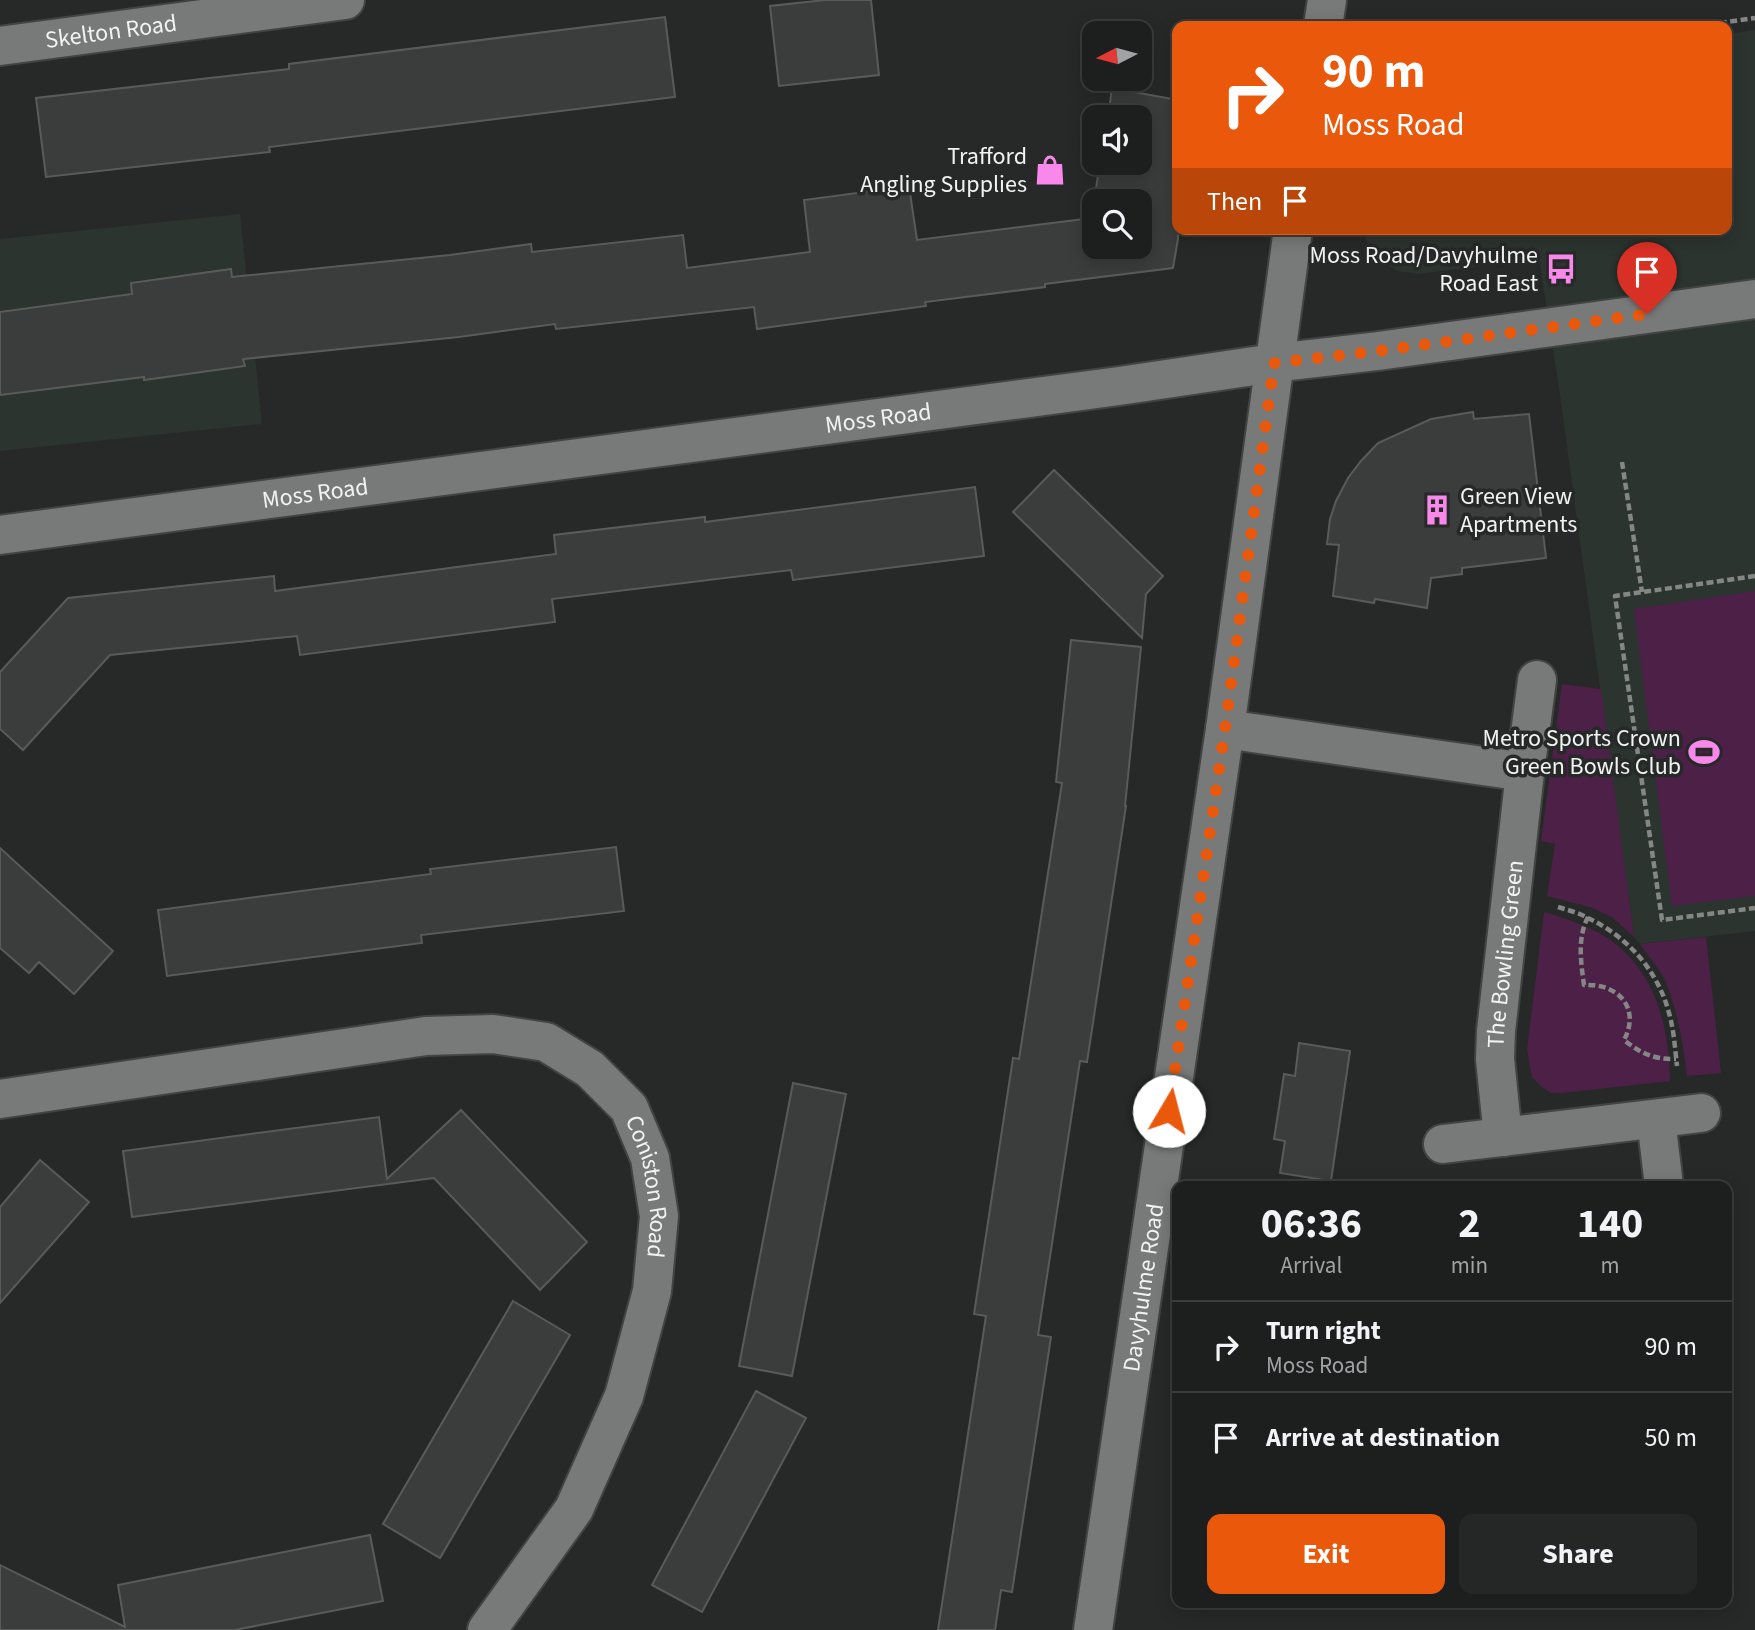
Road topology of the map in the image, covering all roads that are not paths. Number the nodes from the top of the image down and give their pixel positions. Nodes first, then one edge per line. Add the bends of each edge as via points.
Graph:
1 (345, 0) edge
2 (1327, 0) edge
3 (1323, 21) edge
4 (0, 46) edge
5 (1292, 235) edge
6 (1755, 299) edge
7 (1274, 363) junction
8 (0, 535) edge
9 (1537, 680) dead end
10 (1225, 729) junction
11 (1525, 772) junction
12 (0, 1099) edge
13 (1503, 1137) junction
14 (1443, 1144) dead end
15 (1665, 1181) edge
16 (487, 1630) edge
17 (1093, 1630) edge

1 - 4 street, Skelton Road
2 - 3 street
5 - 7 street, Davyhulme Road
6 - 7 street, Moss Road
7 - 8 street, Moss Road
7 - 10 street, Davyhulme Road
9 - 11 street, The Bowling Green
10 - 11 street
10 - 17 street, Davyhulme Road
11 - 13 street, The Bowling Green via 1496,1031
12 - 16 street, Coniston Road via 426,1036 493,1034 546,1042 590,1069 629,1108 650,1158 659,1216 652,1291 624,1396 574,1509
13 - 14 street
13 - 15 street via 1679,1116

